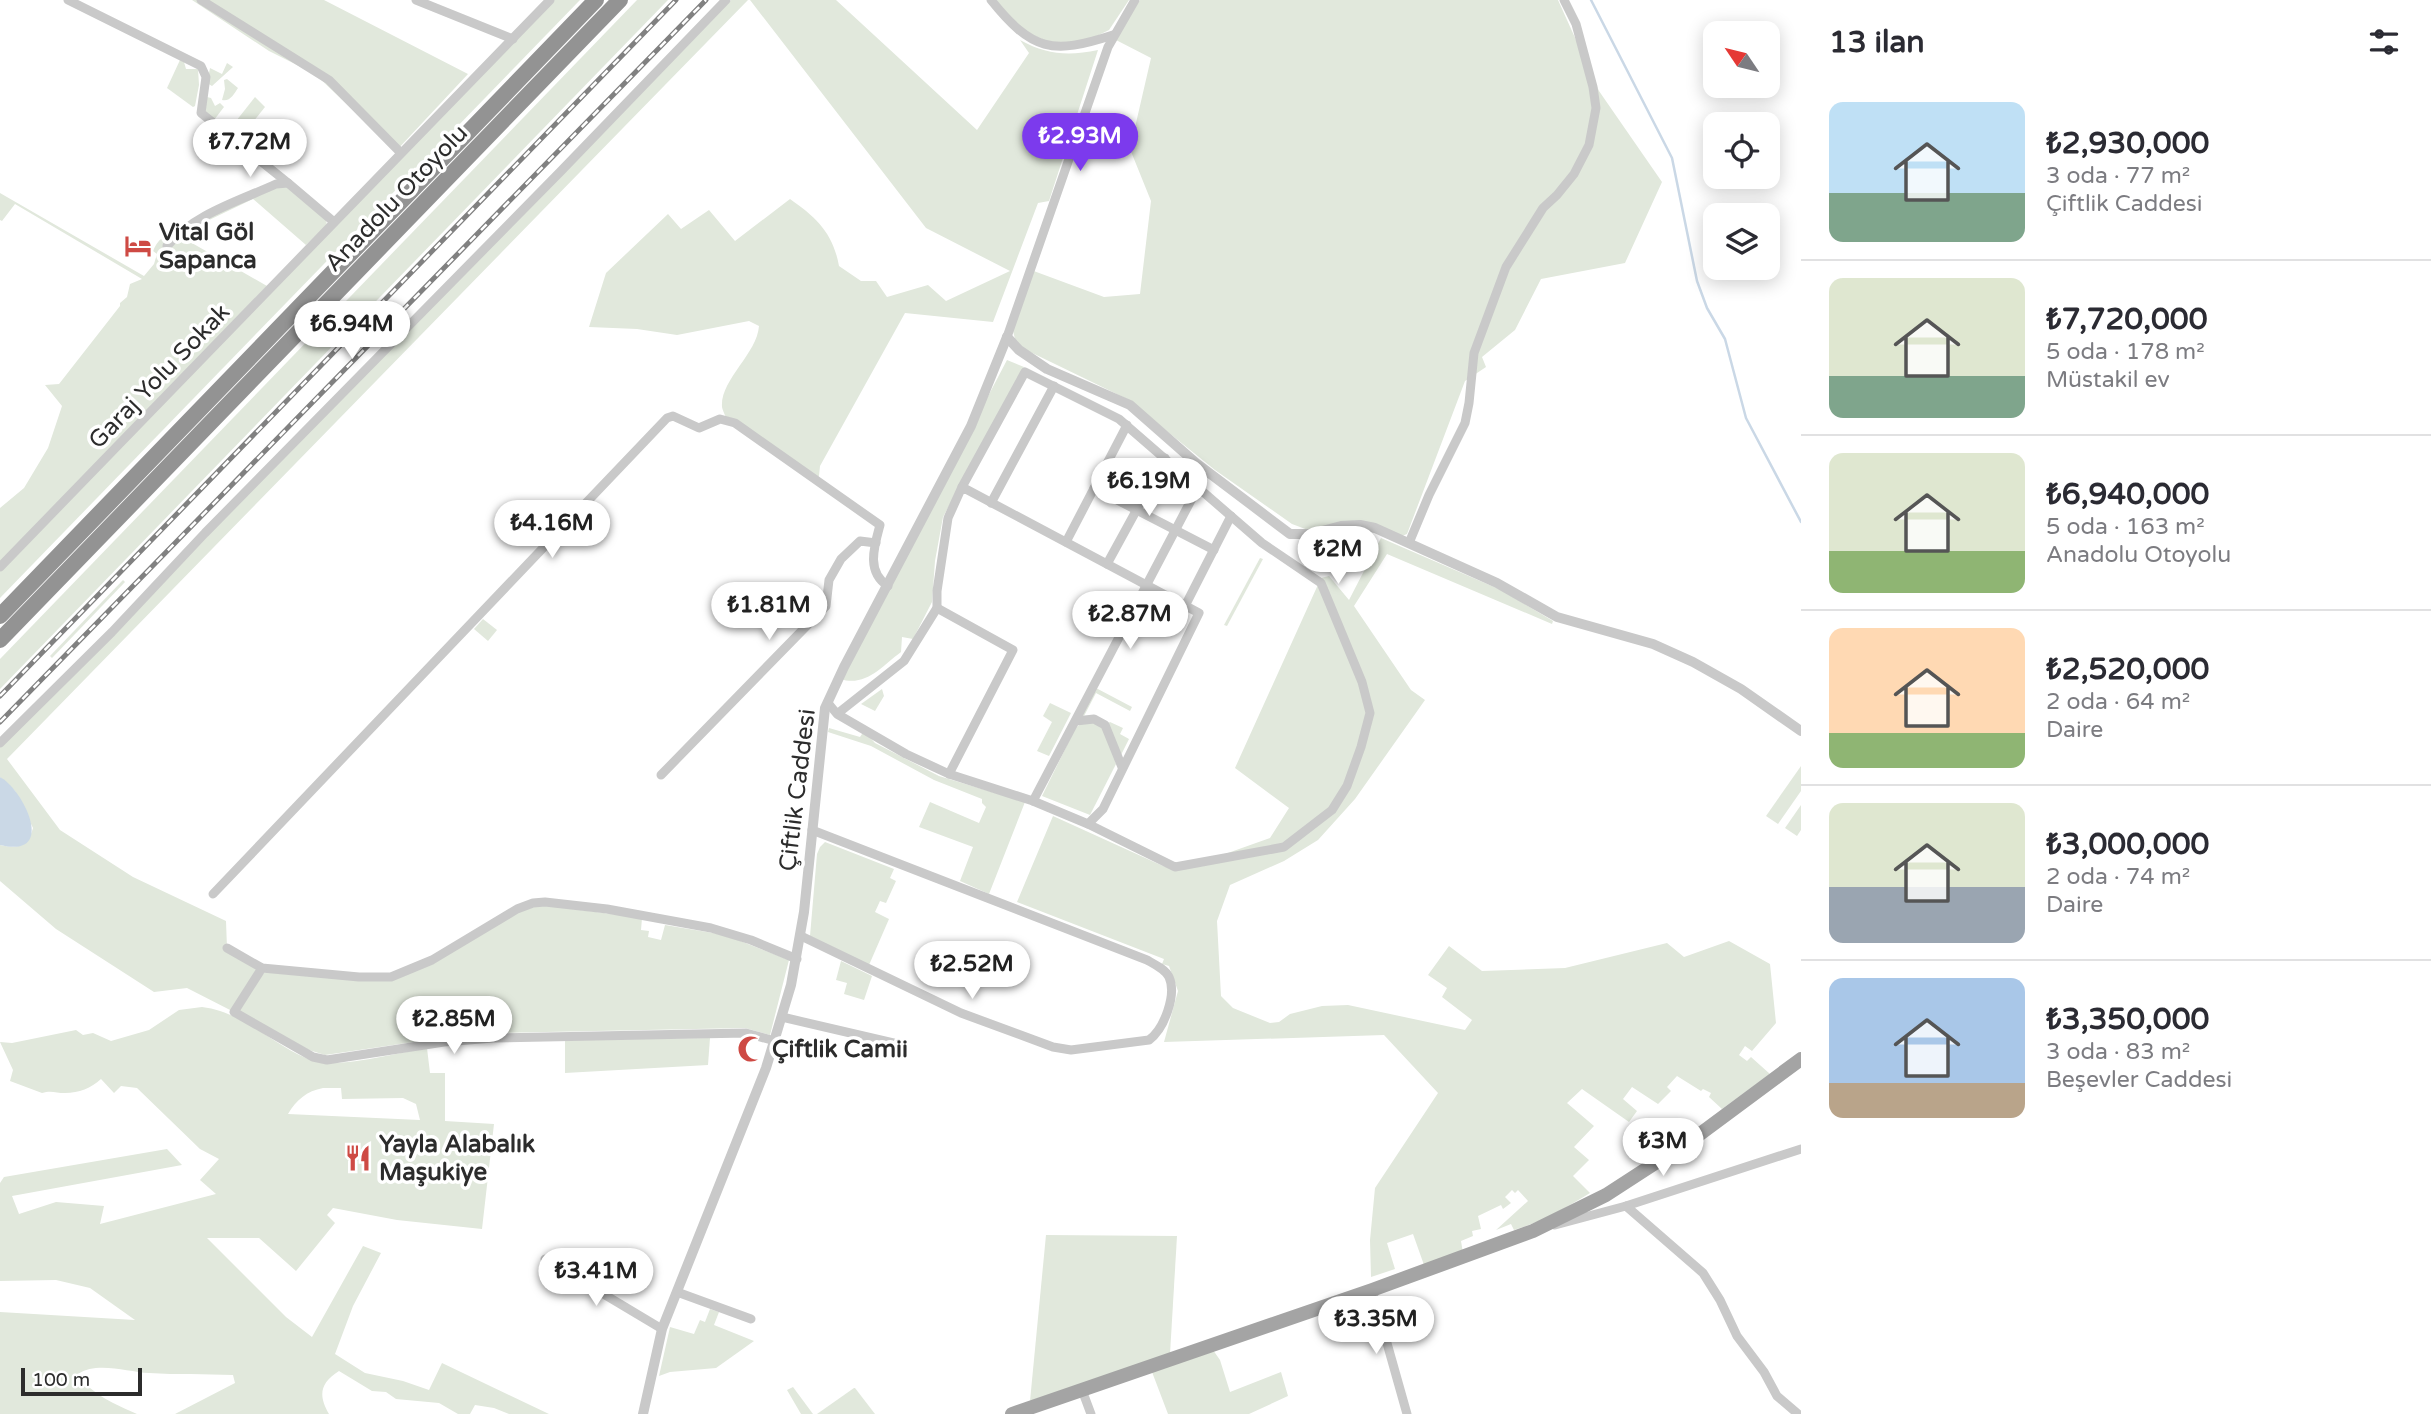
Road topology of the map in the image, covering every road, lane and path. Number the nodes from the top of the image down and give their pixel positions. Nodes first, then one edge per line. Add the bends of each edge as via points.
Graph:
1 (68, 0) edge
2 (201, 0) edge
3 (416, 0) edge
4 (550, 0) edge
5 (596, 0) edge
6 (620, 0) edge
7 (726, 0) edge
8 (991, 0) edge
9 (1135, 0) edge
10 (1564, 0) edge
11 (1112, 35) junction
12 (513, 39) junction
13 (401, 153) junction
14 (288, 183) junction
15 (334, 222) junction
16 (167, 246) dead end
17 (1007, 337) junction
18 (1054, 386) junction
19 (1127, 425) junction
20 (1166, 458) junction
21 (1198, 486) junction
22 (962, 487) junction
23 (1094, 488) junction
24 (991, 503) junction
25 (1136, 510) junction
26 (1231, 516) junction
27 (1176, 530) junction
28 (876, 542) junction
29 (1066, 542) junction
30 (1409, 543) junction
31 (1214, 550) junction
32 (1107, 564) junction
33 (0, 567) edge
34 (1147, 585) junction
35 (888, 586) junction
36 (1185, 606) junction
37 (937, 608) junction
38 (0, 616) edge
39 (0, 640) edge
40 (828, 703) junction
41 (837, 714) junction
42 (1076, 721) junction
43 (1801, 731) edge
44 (0, 743) edge
45 (1122, 767) junction
46 (949, 774) junction
47 (661, 775) dead end
48 (1033, 801) junction
49 (1088, 824) junction
50 (812, 830) junction
51 (212, 894) dead end
52 (801, 936) junction
53 (227, 948) dead end
54 (797, 959) junction
55 (262, 968) junction
56 (782, 1017) junction
57 (775, 1041) junction
58 (902, 1045) dead end
59 (1801, 1059) edge
60 (1801, 1149) edge
61 (1626, 1206) junction
62 (1533, 1231) junction
63 (545, 1259) dead end
64 (1372, 1290) junction
65 (677, 1292) junction
66 (751, 1319) dead end
67 (662, 1329) junction
68 (1083, 1390) junction
69 (643, 1414) edge
70 (1012, 1414) edge
71 (1091, 1414) edge
72 (1407, 1414) edge
73 (1798, 1414) edge

1 - 14 street via 201,66 206,76 201,113
2 - 13 street via 329,80
3 - 12 street
4 - 12 street, Garaj Yolu Sokak
5 - 38 highway, Anadolu Otoyolu
6 - 39 highway, Anadolu Otoyolu
7 - 44 street
8 - 11 street via 1018,30 1049,46 1066,48
9 - 11 street, Çiftlik Caddesi
10 - 30 street via 1576,24 1593,88 1589,145 1574,174 1543,208 1506,267 1474,353 1465,424
11 - 17 street, Çiftlik Caddesi
12 - 13 street, Garaj Yolu Sokak
13 - 15 street, Garaj Yolu Sokak
14 - 15 street
14 - 16 street via 276,184 195,221
15 - 33 street, Garaj Yolu Sokak
17 - 30 street via 1047,369 1130,405 1196,463 1290,534 1360,525
17 - 35 street, Çiftlik Caddesi via 971,426
18 - 19 street
18 - 22 street via 1025,372
18 - 24 street
19 - 20 street
19 - 23 street
20 - 21 street
20 - 25 street
21 - 26 street
21 - 27 street
22 - 24 street
22 - 37 street via 948,518
23 - 25 street
23 - 29 street
24 - 29 street
25 - 27 street
25 - 32 street
26 - 31 street
26 - 49 street via 1321,583 1363,682 1370,713 1347,786 1332,810 1284,847 1175,867
27 - 31 street
27 - 34 street
28 - 35 street via 872,564 879,580
28 - 47 street via 860,541 841,559 829,580 826,606
28 - 51 street via 880,525 735,423 720,419 699,428 673,416 667,418
29 - 32 street
30 - 43 street via 1571,623 1623,634 1693,662
31 - 36 street
32 - 34 street
34 - 36 street
34 - 42 street
35 - 40 street, Çiftlik Caddesi
36 - 45 street via 1199,613
37 - 41 street via 904,662
37 - 46 street via 1013,649
40 - 41 street
40 - 50 street, Çiftlik Caddesi
41 - 46 street
42 - 45 street via 1094,719 1105,725
42 - 48 street
45 - 49 street via 1103,809
46 - 48 street
48 - 49 street
50 - 52 street, Çiftlik Caddesi
50 - 52 street via 1147,960 1167,974 1171,989 1166,1018 1149,1040 1071,1050 1053,1047 961,1013
52 - 54 street, Çiftlik Caddesi
53 - 55 street
54 - 55 street via 711,928 545,902 517,909 424,964 391,977
54 - 56 street, Çiftlik Caddesi
55 - 57 street via 233,1012 320,1059 493,1038 746,1033
56 - 57 street, Çiftlik Caddesi
56 - 58 street
57 - 65 street, Çiftlik Caddesi
59 - 62 main road via 1700,1134 1605,1195
60 - 61 street
61 - 62 street
61 - 73 street via 1703,1273 1737,1336 1782,1402
62 - 64 main road
63 - 67 street
64 - 68 main road
64 - 72 street
65 - 66 street
65 - 67 street, Çiftlik Caddesi
67 - 69 street, Çiftlik Caddesi
68 - 70 main road
68 - 71 street

